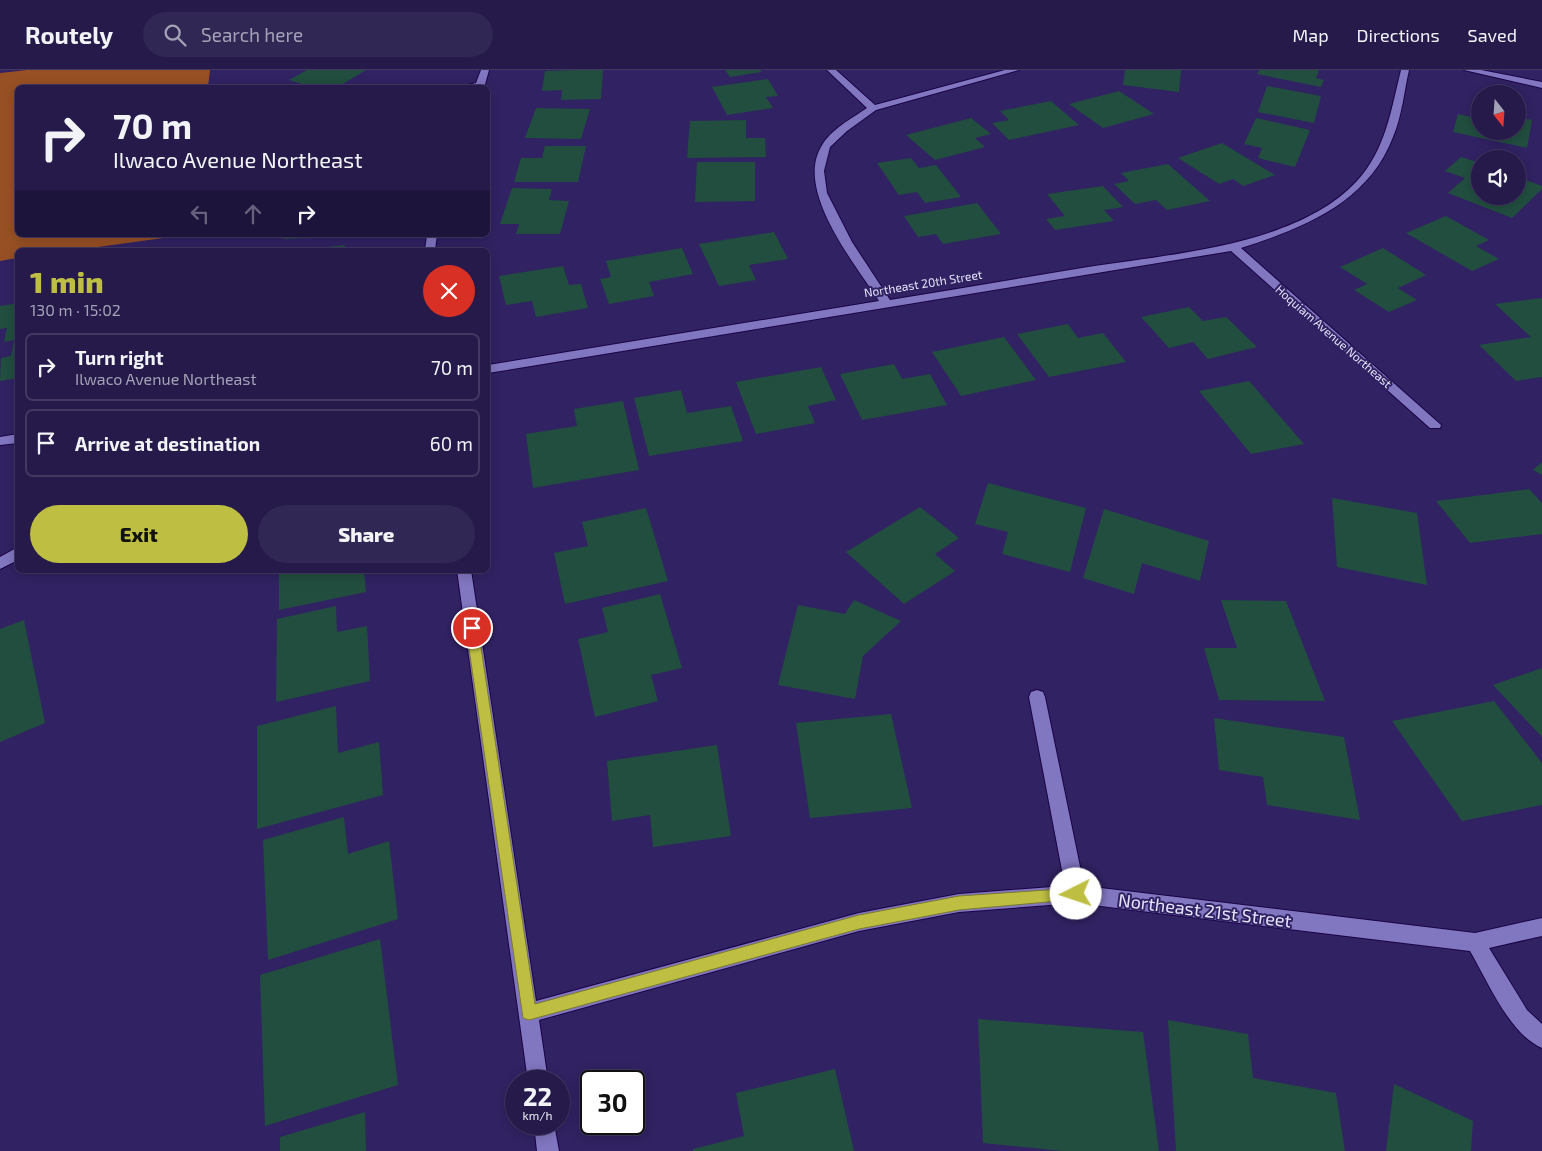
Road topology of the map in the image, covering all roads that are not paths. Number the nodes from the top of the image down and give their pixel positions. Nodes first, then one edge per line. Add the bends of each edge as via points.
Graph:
1 (485, 70) edge
2 (830, 70) edge
3 (1015, 70) edge
4 (1405, 70) edge
5 (1468, 70) edge
6 (480, 85) edge
7 (1542, 85) edge
8 (873, 108) junction
9 (1233, 247) junction
10 (886, 303) junction
11 (490, 369) edge
12 (1436, 425) dead end
13 (15, 438) edge
14 (0, 441) edge
15 (15, 554) edge
16 (0, 564) edge
17 (464, 573) edge
18 (1037, 697) dead end
19 (1076, 894) junction
20 (1542, 927) edge
21 (1475, 942) junction
22 (529, 1013) junction
23 (1542, 1038) edge
24 (537, 1070) edge
25 (546, 1135) edge
26 (548, 1151) edge

1 - 6 street
2 - 8 street
3 - 8 street
4 - 9 street, Northeast 20th Street via 1387,143 1352,194 1322,214 1284,231
5 - 7 street
8 - 10 street via 840,131 827,145 820,162 819,179 822,194 833,216
9 - 10 street, Northeast 20th Street
9 - 12 street, Hoquiam Avenue Northeast
10 - 11 street, Northeast 20th Street
13 - 14 street
15 - 16 street
17 - 22 street
18 - 19 street
19 - 21 street, Northeast 21st Street
19 - 22 street, Northeast 21st Street via 959,903 859,922
20 - 21 street, Northeast 21st Street
21 - 23 street via 1520,1017
22 - 24 street
25 - 26 street

